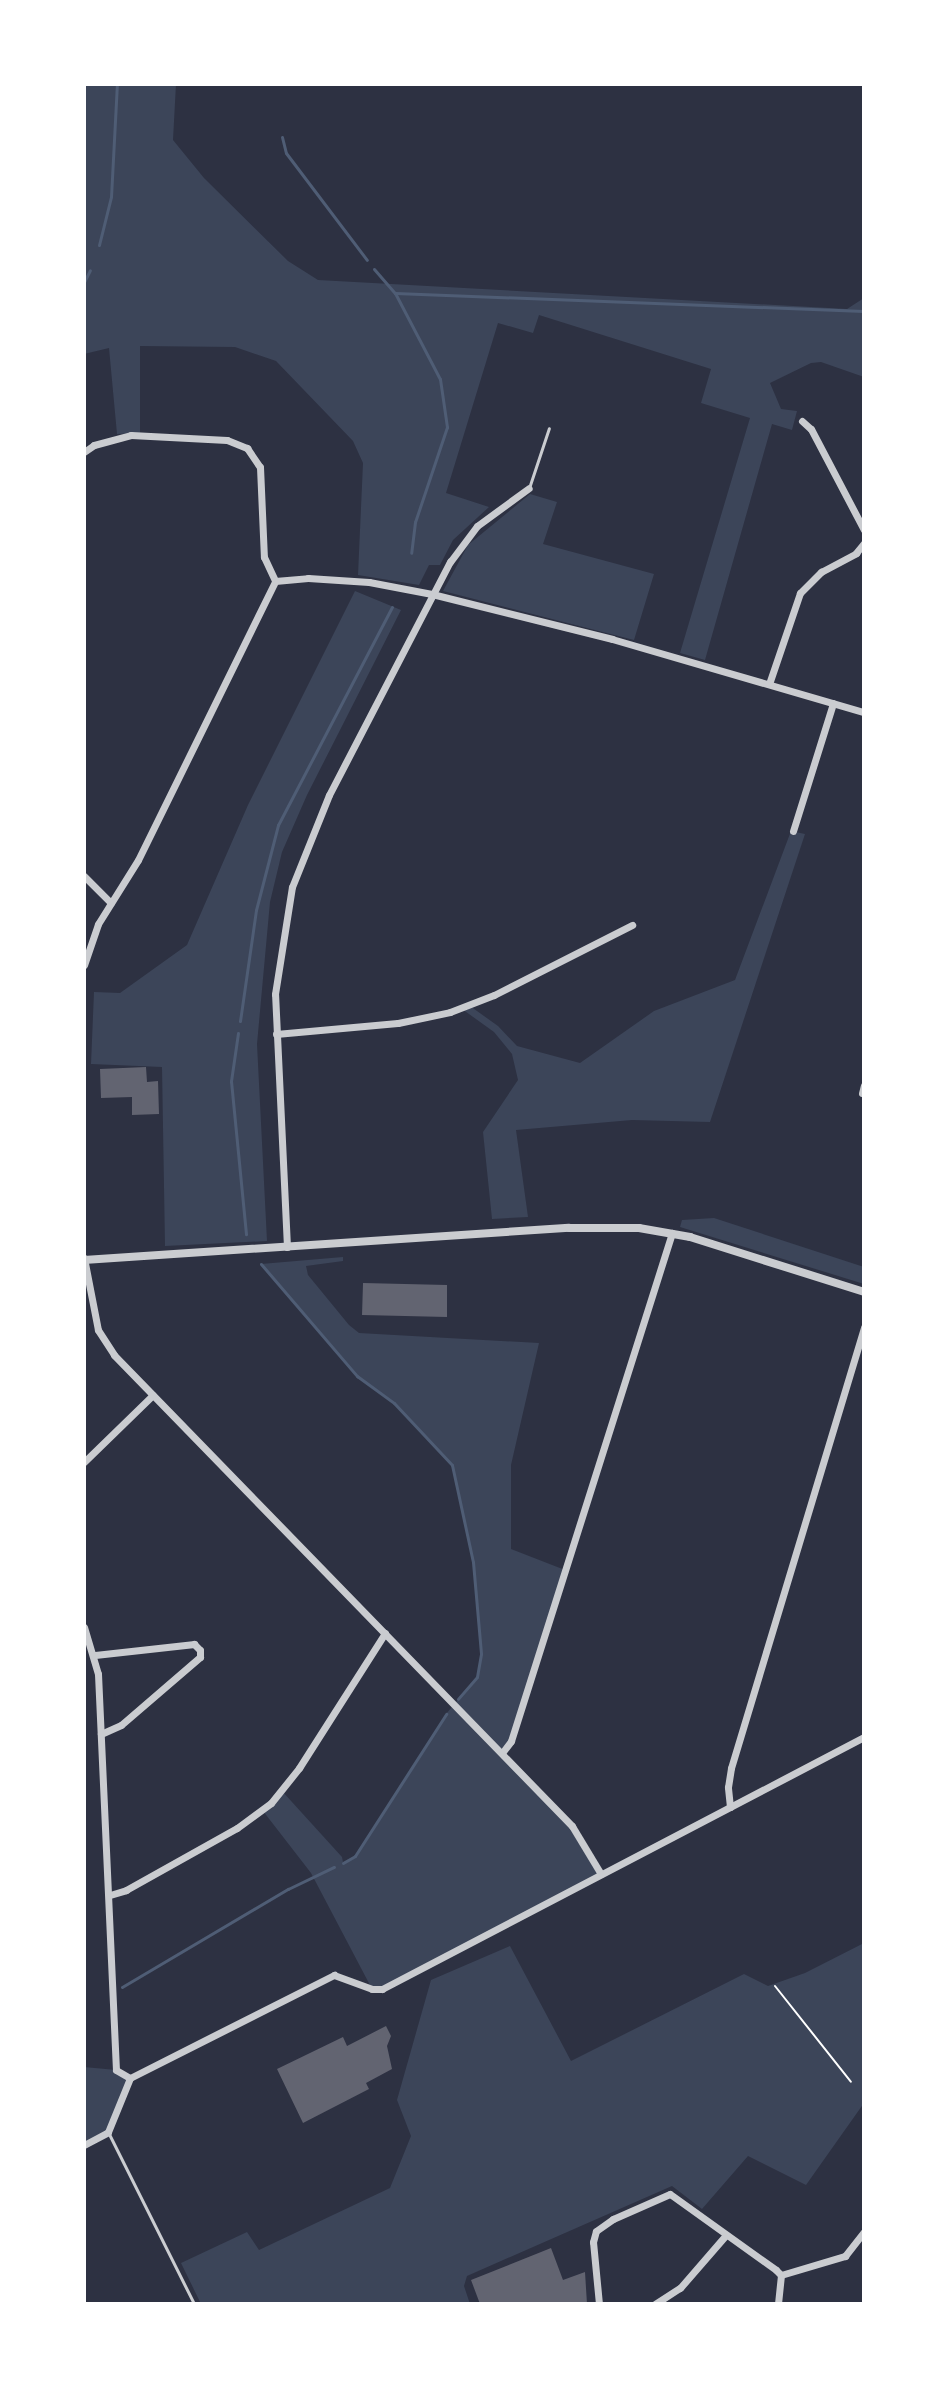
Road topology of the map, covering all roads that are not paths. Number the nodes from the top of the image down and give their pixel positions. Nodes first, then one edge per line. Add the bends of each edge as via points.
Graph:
1 (802, 421) dead end
2 (549, 428) dead end
3 (84, 452) edge
4 (529, 488) joint
5 (864, 530) edge
6 (864, 543) edge
7 (275, 581) junction
8 (432, 594) junction
9 (769, 684) junction
10 (833, 703) junction
11 (864, 712) edge
12 (793, 831) dead end
13 (84, 876) edge
14 (111, 903) junction
15 (632, 925) dead end
16 (84, 965) edge
17 (276, 1034) junction
18 (672, 1233) junction
19 (287, 1247) junction
20 (84, 1259) edge
21 (864, 1292) edge
22 (864, 1327) edge
23 (153, 1395) junction
24 (84, 1462) edge
25 (84, 1627) edge
26 (385, 1633) junction
27 (95, 1655) junction
28 (101, 1734) junction
29 (864, 1737) edge
30 (502, 1753) junction
31 (730, 1807) junction
32 (601, 1874) junction
33 (110, 1895) junction
34 (130, 2078) junction
35 (108, 2132) junction
36 (84, 2145) edge
37 (864, 2232) edge
38 (725, 2236) junction
39 (781, 2275) junction
40 (194, 2304) edge
41 (599, 2304) edge
42 (655, 2304) edge
43 (778, 2304) edge

1 - 5 street
2 - 4 lane
3 - 7 street via 131,435 227,440 247,448 260,467 264,557
4 - 8 street via 477,526
6 - 9 street via 800,593
7 - 8 street via 369,582
7 - 14 street via 167,803
8 - 9 street
8 - 17 street via 329,795 292,887 281,942
9 - 10 street
10 - 11 street
10 - 12 street
13 - 14 street
14 - 16 street
15 - 17 street via 450,1012 398,1023
17 - 19 street
18 - 19 street via 569,1228
18 - 21 street
18 - 30 street via 511,1741
19 - 20 street
20 - 23 street via 104,1342
22 - 31 street via 731,1768
23 - 24 street
23 - 26 street
25 - 27 street
26 - 30 street
26 - 33 street via 271,1803 237,1828
27 - 28 street
27 - 28 street via 194,1644 200,1650 200,1657 121,1725
28 - 33 street
29 - 31 street
30 - 32 street via 572,1826
31 - 32 street
32 - 34 street via 382,1989 334,1975
33 - 34 street via 116,2070
34 - 35 street
35 - 36 street
35 - 40 lane
37 - 39 street via 845,2256
38 - 39 street
38 - 41 street via 670,2194 613,2219 594,2236
38 - 42 street via 680,2288
39 - 43 street

